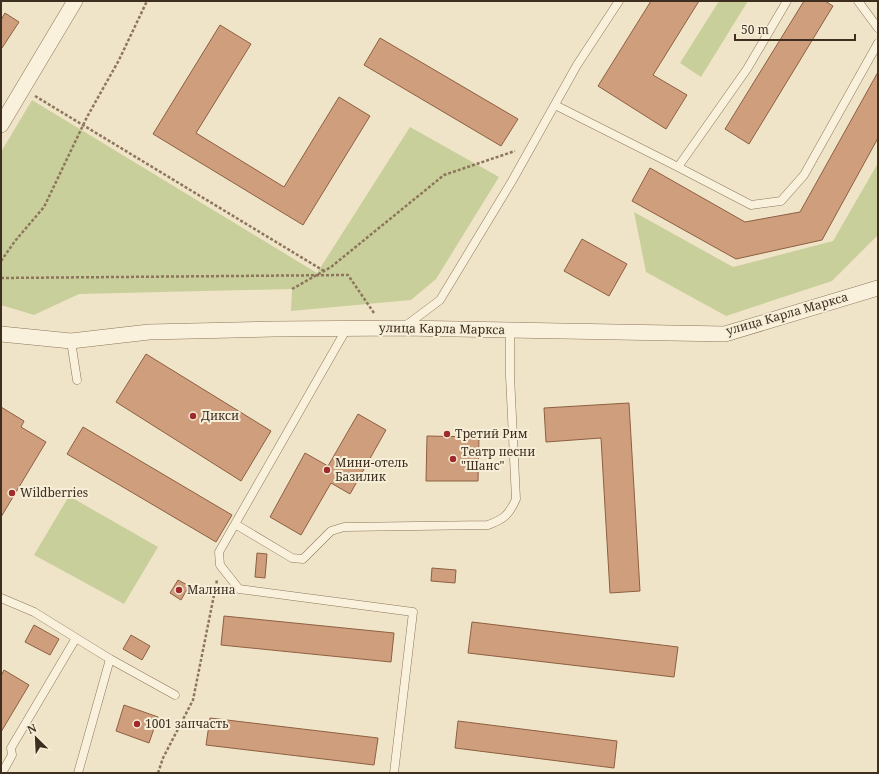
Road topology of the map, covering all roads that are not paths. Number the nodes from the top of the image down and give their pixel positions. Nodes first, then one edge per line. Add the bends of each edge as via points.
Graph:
1 (75, 1) edge
2 (619, 1) edge
3 (787, 1) edge
4 (861, 2) edge
5 (878, 28) edge
6 (878, 43) edge
7 (555, 104) junction
8 (1, 125) edge
9 (678, 167) junction
10 (878, 288) edge
11 (347, 328) junction
12 (403, 328) junction
13 (510, 330) junction
14 (1, 334) edge
15 (71, 341) junction
16 (77, 380) dead end
17 (235, 524) junction
18 (1, 598) edge
19 (76, 638) junction
20 (110, 659) junction
21 (175, 695) dead end
22 (2, 773) edge
23 (78, 773) edge
24 (394, 773) edge

1 - 8 street
2 - 7 lane
3 - 9 lane via 747,69
4 - 5 lane
6 - 9 lane via 804,176 781,201 751,205
7 - 9 lane
7 - 12 lane via 440,300
10 - 13 street, улица Карла Маркса via 725,334
11 - 12 street, улица Карла Маркса
11 - 15 street, улица Карла Маркса via 149,332
11 - 17 lane
12 - 13 street, улица Карла Маркса
13 - 17 lane via 516,499 510,512 500,521 488,525 344,526 331,531 303,559 292,558
14 - 15 street, улица Карла Маркса
15 - 16 lane
17 - 24 lane via 219,552 220,565 239,589 413,612
18 - 19 lane via 34,612
19 - 20 lane
19 - 22 lane via 11,748 12,755
20 - 21 lane
20 - 23 lane

